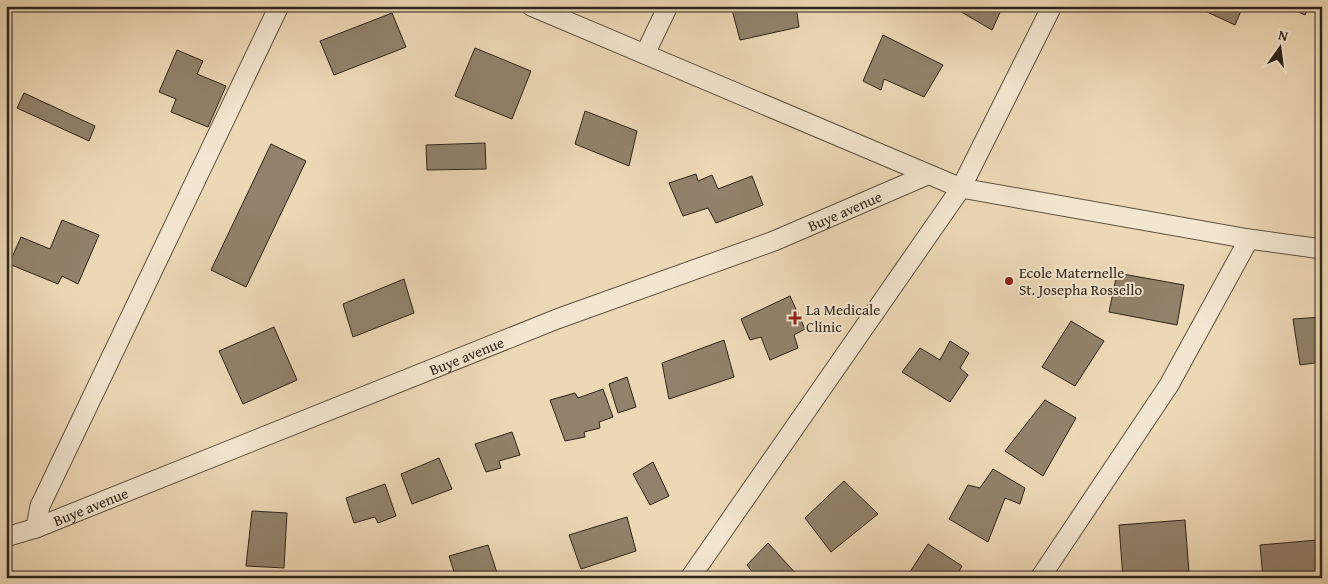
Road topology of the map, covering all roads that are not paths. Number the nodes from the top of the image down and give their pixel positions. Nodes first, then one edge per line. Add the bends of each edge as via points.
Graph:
1 (279, 6) edge
2 (531, 6) edge
3 (668, 6) edge
4 (1052, 6) edge
5 (645, 54) junction
6 (927, 175) junction
7 (961, 188) junction
8 (1249, 239) junction
9 (1322, 250) edge
10 (36, 528) junction
11 (6, 537) edge
12 (690, 578) edge
13 (1040, 578) edge

1 - 10 street via 40,506
2 - 5 street
3 - 5 street
4 - 7 street
5 - 6 street
6 - 7 street
6 - 10 street, Buye avenue via 774,241 557,319
7 - 8 street
7 - 12 street
8 - 9 street
8 - 13 street via 1169,385
10 - 11 street, Buye avenue

